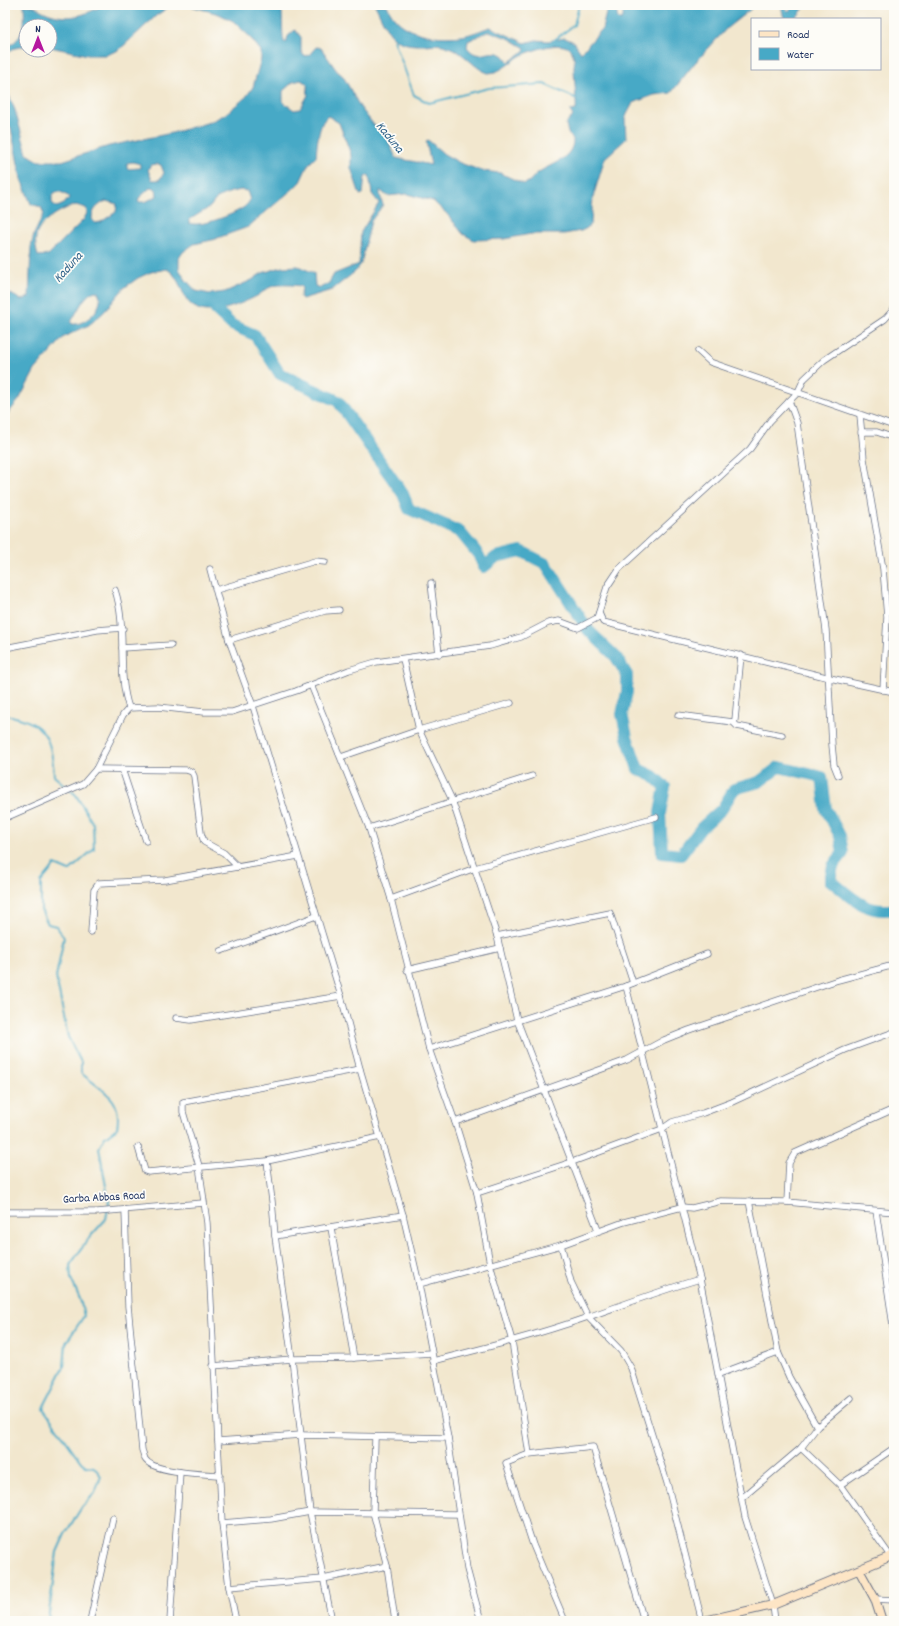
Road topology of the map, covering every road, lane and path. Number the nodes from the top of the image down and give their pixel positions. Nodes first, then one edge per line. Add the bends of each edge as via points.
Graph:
1 (894, 310) edge
2 (698, 351) dead end
3 (798, 392) junction
4 (789, 402) junction
5 (860, 415) junction
6 (894, 426) edge
7 (861, 432) junction
8 (894, 438) edge
9 (325, 562) dead end
10 (210, 569) dead end
11 (431, 583) dead end
12 (115, 590) dead end
13 (216, 590) junction
14 (339, 610) dead end
15 (598, 615) junction
16 (123, 628) junction
17 (229, 640) junction
18 (171, 645) dead end
19 (5, 648) edge
20 (122, 648) junction
21 (439, 654) junction
22 (740, 655) junction
23 (403, 659) junction
24 (830, 678) junction
25 (311, 685) junction
26 (883, 690) junction
27 (894, 692) edge
28 (511, 703) dead end
29 (253, 706) junction
30 (129, 708) junction
31 (678, 715) dead end
32 (733, 722) junction
33 (419, 730) junction
34 (782, 735) dead end
35 (341, 757) junction
36 (96, 769) junction
37 (122, 769) junction
38 (838, 775) dead end
39 (532, 776) dead end
40 (452, 800) junction
41 (656, 817) dead end
42 (5, 818) edge
43 (369, 828) junction
44 (146, 841) dead end
45 (298, 856) junction
46 (238, 867) junction
47 (475, 868) junction
48 (391, 899) junction
49 (316, 916) junction
50 (91, 932) dead end
51 (497, 936) junction
52 (500, 948) junction
53 (221, 951) dead end
54 (707, 954) dead end
55 (894, 965) edge
56 (407, 970) junction
57 (633, 983) junction
58 (626, 986) junction
59 (341, 996) junction
60 (176, 1018) dead end
61 (517, 1020) junction
62 (894, 1032) edge
63 (429, 1049) junction
64 (642, 1052) junction
65 (360, 1069) junction
66 (544, 1090) junction
67 (894, 1109) edge
68 (455, 1122) junction
69 (662, 1129) junction
70 (380, 1137) junction
71 (138, 1147) dead end
72 (267, 1160) junction
73 (572, 1162) junction
74 (199, 1166) junction
75 (477, 1193) junction
76 (749, 1201) junction
77 (787, 1202) junction
78 (203, 1203) junction
79 (682, 1207) junction
80 (124, 1210) junction
81 (876, 1211) junction
82 (5, 1212) edge
83 (894, 1212) edge
84 (403, 1215) junction
85 (331, 1228) junction
86 (598, 1230) junction
87 (274, 1236) junction
88 (561, 1245) junction
89 (490, 1264) junction
90 (700, 1279) junction
91 (419, 1284) junction
92 (588, 1317) junction
93 (894, 1332) edge
94 (512, 1341) junction
95 (778, 1352) junction
96 (431, 1353) junction
97 (354, 1358) junction
98 (292, 1359) junction
99 (433, 1361) junction
100 (213, 1366) junction
101 (719, 1374) junction
102 (851, 1398) dead end
103 (818, 1427) junction
104 (301, 1435) junction
105 (375, 1438) junction
106 (448, 1438) junction
107 (218, 1441) junction
108 (801, 1448) junction
109 (894, 1448) edge
110 (529, 1454) junction
111 (180, 1472) junction
112 (220, 1475) junction
113 (840, 1485) junction
114 (742, 1498) junction
115 (310, 1512) junction
116 (374, 1512) junction
117 (458, 1514) junction
118 (113, 1518) dead end
119 (222, 1523) junction
120 (893, 1556) edge
121 (386, 1566) junction
122 (859, 1570) junction
123 (323, 1579) junction
124 (229, 1587) junction
125 (875, 1599) junction
126 (894, 1600) edge
127 (773, 1605) junction
128 (90, 1621) edge
129 (170, 1621) edge
130 (236, 1621) edge
131 (332, 1621) edge
132 (395, 1621) edge
133 (481, 1621) edge
134 (565, 1621) edge
135 (644, 1621) edge
136 (703, 1621) edge
137 (774, 1621) edge
138 (882, 1621) edge

1 - 3 street via 886,319 824,360 804,379
2 - 3 street via 710,362
3 - 4 street
3 - 5 street
4 - 15 street via 770,421 750,450 619,569 607,587
4 - 24 street via 797,423 826,630
5 - 6 street
5 - 7 street
7 - 8 street via 877,432
7 - 26 street via 883,568 887,618
9 - 13 street via 315,561
10 - 13 street
11 - 21 street
12 - 16 street
13 - 17 street
14 - 17 street via 325,611
15 - 21 street via 578,628 559,621 548,623 521,636 490,646
15 - 22 street via 603,622 610,624
16 - 19 street via 97,630
16 - 20 street
17 - 29 street
18 - 20 street
20 - 30 street via 122,686
21 - 23 street
22 - 24 street
22 - 32 street
23 - 25 street via 360,666
23 - 33 street
24 - 26 street
24 - 38 street via 832,752
25 - 29 street
25 - 35 street
26 - 27 street
28 - 33 street
29 - 30 street via 232,712 204,712 158,706
29 - 45 street
30 - 36 street
31 - 32 street
32 - 34 street via 737,726
33 - 35 street
33 - 40 street
35 - 43 street
36 - 37 street
36 - 42 street via 84,784
37 - 44 street
37 - 46 street via 192,772 200,833 204,842 224,853
39 - 40 street
40 - 43 street
40 - 47 street
41 - 47 street
43 - 48 street
45 - 46 street
45 - 49 street
46 - 50 street via 165,880 99,883 94,890
47 - 48 street
47 - 51 street
48 - 56 street
49 - 53 street
49 - 59 street
51 - 52 street
51 - 57 street via 610,913
52 - 56 street
52 - 61 street
54 - 57 street
55 - 64 street via 838,980 689,1030
56 - 63 street
57 - 58 street
58 - 61 street
58 - 64 street
59 - 60 street via 191,1020
59 - 65 street
61 - 63 street
61 - 66 street
62 - 69 street via 845,1050 732,1102 672,1122
63 - 68 street
64 - 66 street via 627,1060
64 - 69 street
65 - 70 street
65 - 74 street via 182,1102
66 - 68 street
66 - 73 street
67 - 77 street via 794,1153 788,1163
68 - 75 street
69 - 73 street
69 - 79 street
70 - 72 street
70 - 84 street
71 - 74 street via 142,1165 148,1172
72 - 74 street
72 - 87 street
73 - 75 street
73 - 86 street
74 - 78 street
75 - 89 street
76 - 77 street
76 - 79 street via 721,1201 692,1208
76 - 95 street
77 - 81 street
78 - 80 street, Garba Abbas Road
78 - 100 street via 207,1223
79 - 86 street
79 - 90 street
80 - 82 street, Garba Abbas Road
80 - 111 street via 128,1306 142,1450 145,1460 154,1466
81 - 83 street
81 - 93 street
84 - 85 street
84 - 91 street
85 - 87 street
85 - 97 street
86 - 88 street
87 - 98 street
88 - 89 street
88 - 92 street via 571,1282
89 - 91 street
89 - 94 street
90 - 92 street
90 - 101 street
91 - 96 street
92 - 94 street
92 - 136 street via 621,1351 631,1368 667,1483
94 - 99 street
94 - 110 street
95 - 101 street
95 - 103 street via 789,1377
96 - 97 street
96 - 99 street
97 - 98 street
98 - 100 street
98 - 104 street
99 - 106 street
100 - 107 street
101 - 114 street
102 - 103 street
103 - 108 street
104 - 105 street
104 - 107 street
104 - 115 street
105 - 106 street
105 - 116 street
106 - 117 street
107 - 112 street
108 - 113 street
108 - 114 street
109 - 113 street
110 - 134 street via 506,1463 533,1545
110 - 135 street via 593,1447
111 - 112 street
111 - 129 street
112 - 119 street
113 - 120 street
114 - 127 street via 745,1517
115 - 116 street
115 - 119 street via 271,1519
115 - 123 street
116 - 117 street
116 - 121 street
117 - 133 street via 467,1569
118 - 128 street
119 - 124 street
120 - 122 street
121 - 123 street
121 - 132 street
122 - 125 street
122 - 127 street
123 - 124 street
123 - 131 street
124 - 130 street
125 - 126 street
125 - 138 street
127 - 136 street
127 - 137 street

